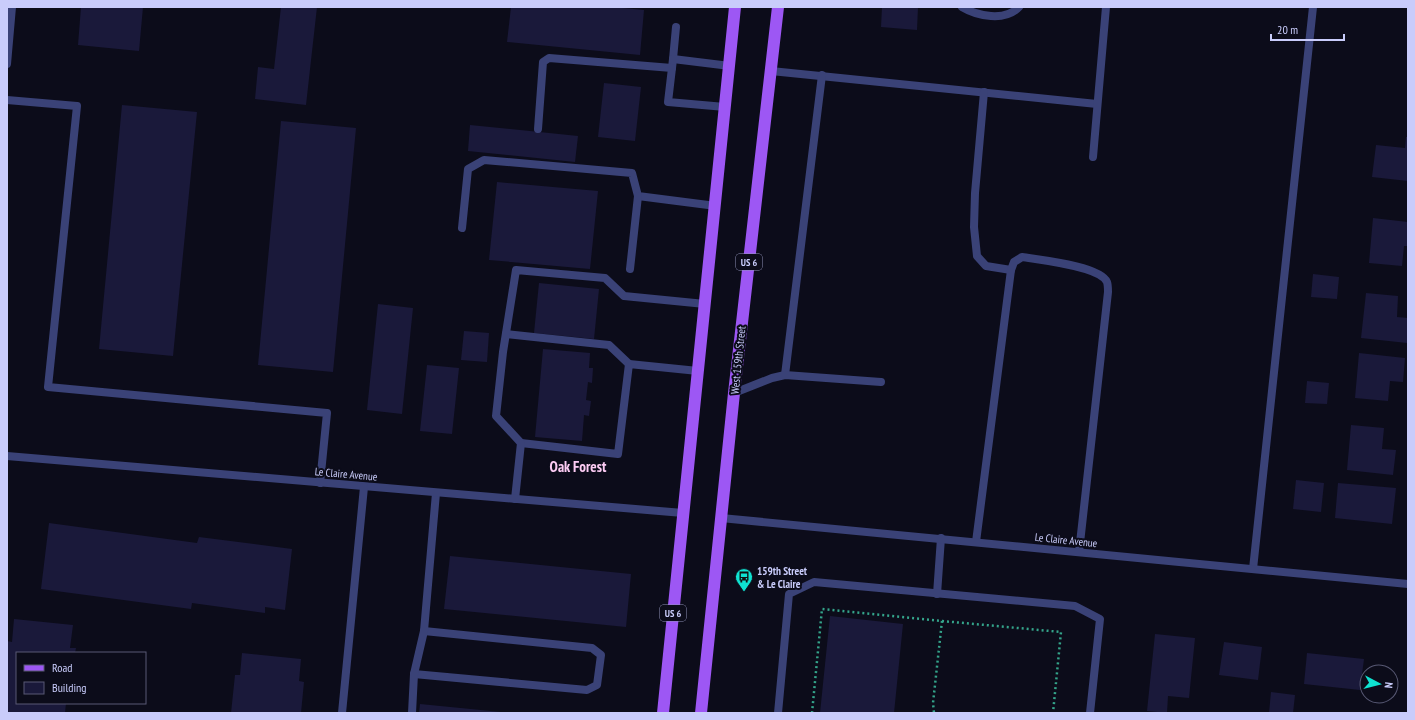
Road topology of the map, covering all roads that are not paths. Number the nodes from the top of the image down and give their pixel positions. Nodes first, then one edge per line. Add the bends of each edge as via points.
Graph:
1 (12, 7) edge
2 (736, 7) edge
3 (778, 7) edge
4 (962, 7) edge
5 (1018, 7) edge
6 (1106, 7) edge
7 (1313, 7) edge
8 (676, 26) dead end
9 (673, 58) junction
10 (7, 64) edge
11 (730, 66) junction
12 (672, 68) junction
13 (771, 71) junction
14 (822, 75) junction
15 (984, 92) junction
16 (7, 100) edge
17 (1098, 104) junction
18 (725, 107) junction
19 (538, 129) dead end
20 (1093, 157) dead end
21 (638, 196) junction
22 (716, 206) junction
23 (462, 228) dead end
24 (630, 269) dead end
25 (1011, 270) junction
26 (705, 304) junction
27 (506, 334) junction
28 (629, 364) junction
29 (698, 371) junction
30 (785, 375) junction
31 (881, 382) dead end
32 (734, 392) junction
33 (521, 443) junction
34 (7, 456) edge
35 (320, 483) junction
36 (364, 487) junction
37 (436, 493) junction
38 (515, 499) junction
39 (683, 514) junction
40 (721, 518) junction
41 (941, 538) junction
42 (976, 542) junction
43 (1079, 552) junction
44 (1253, 569) junction
45 (1408, 584) edge
46 (937, 594) junction
47 (424, 631) junction
48 (414, 674) junction
49 (342, 713) edge
50 (412, 713) edge
51 (663, 713) edge
52 (701, 713) edge
53 (778, 713) edge
54 (1090, 713) edge

1 - 10 street
2 - 11 main road, US 6
3 - 13 main road, West 159th Street / US 6
4 - 5 street via 994,16 1007,14
6 - 17 street
7 - 44 street
8 - 9 street
9 - 11 street
9 - 12 street
11 - 18 main road, US 6
12 - 18 street via 668,102
12 - 19 street via 549,58 543,62
13 - 14 street
13 - 32 main road, West 159th Street / US 6
14 - 15 street
14 - 30 street
15 - 17 street
15 - 25 street via 975,193 974,227 977,256 986,266
16 - 35 street via 77,106 48,387 327,413
17 - 20 street
18 - 22 main road, US 6
21 - 22 street
21 - 23 street via 632,173 484,160 468,169
21 - 24 street
22 - 26 main road, US 6
25 - 42 street
25 - 43 street via 1014,262 1022,257 1087,268 1107,282 1108,292
26 - 27 street via 624,296 605,278 516,270
26 - 29 main road, US 6
27 - 28 street via 609,345
27 - 33 street via 496,416
28 - 29 street
28 - 33 street via 618,454
29 - 39 main road, US 6
30 - 31 street
30 - 32 street
32 - 40 main road, West 159th Street / US 6
33 - 38 street
34 - 35 street, Le Claire Avenue
35 - 36 street, Le Claire Avenue
36 - 37 street, Le Claire Avenue
36 - 49 street
37 - 38 street, Le Claire Avenue
37 - 47 street
38 - 39 street, Le Claire Avenue
39 - 51 main road, US 6
40 - 41 street, Le Claire Avenue
40 - 52 main road, West 159th Street / US 6
41 - 42 street, Le Claire Avenue
41 - 46 street
42 - 43 street, Le Claire Avenue
43 - 44 street, Le Claire Avenue
44 - 45 street, Le Claire Avenue
46 - 53 street via 814,582 789,594
46 - 54 street via 1075,606 1100,619
47 - 48 street
47 - 48 street via 592,648 601,655 597,685 587,690
48 - 50 street

